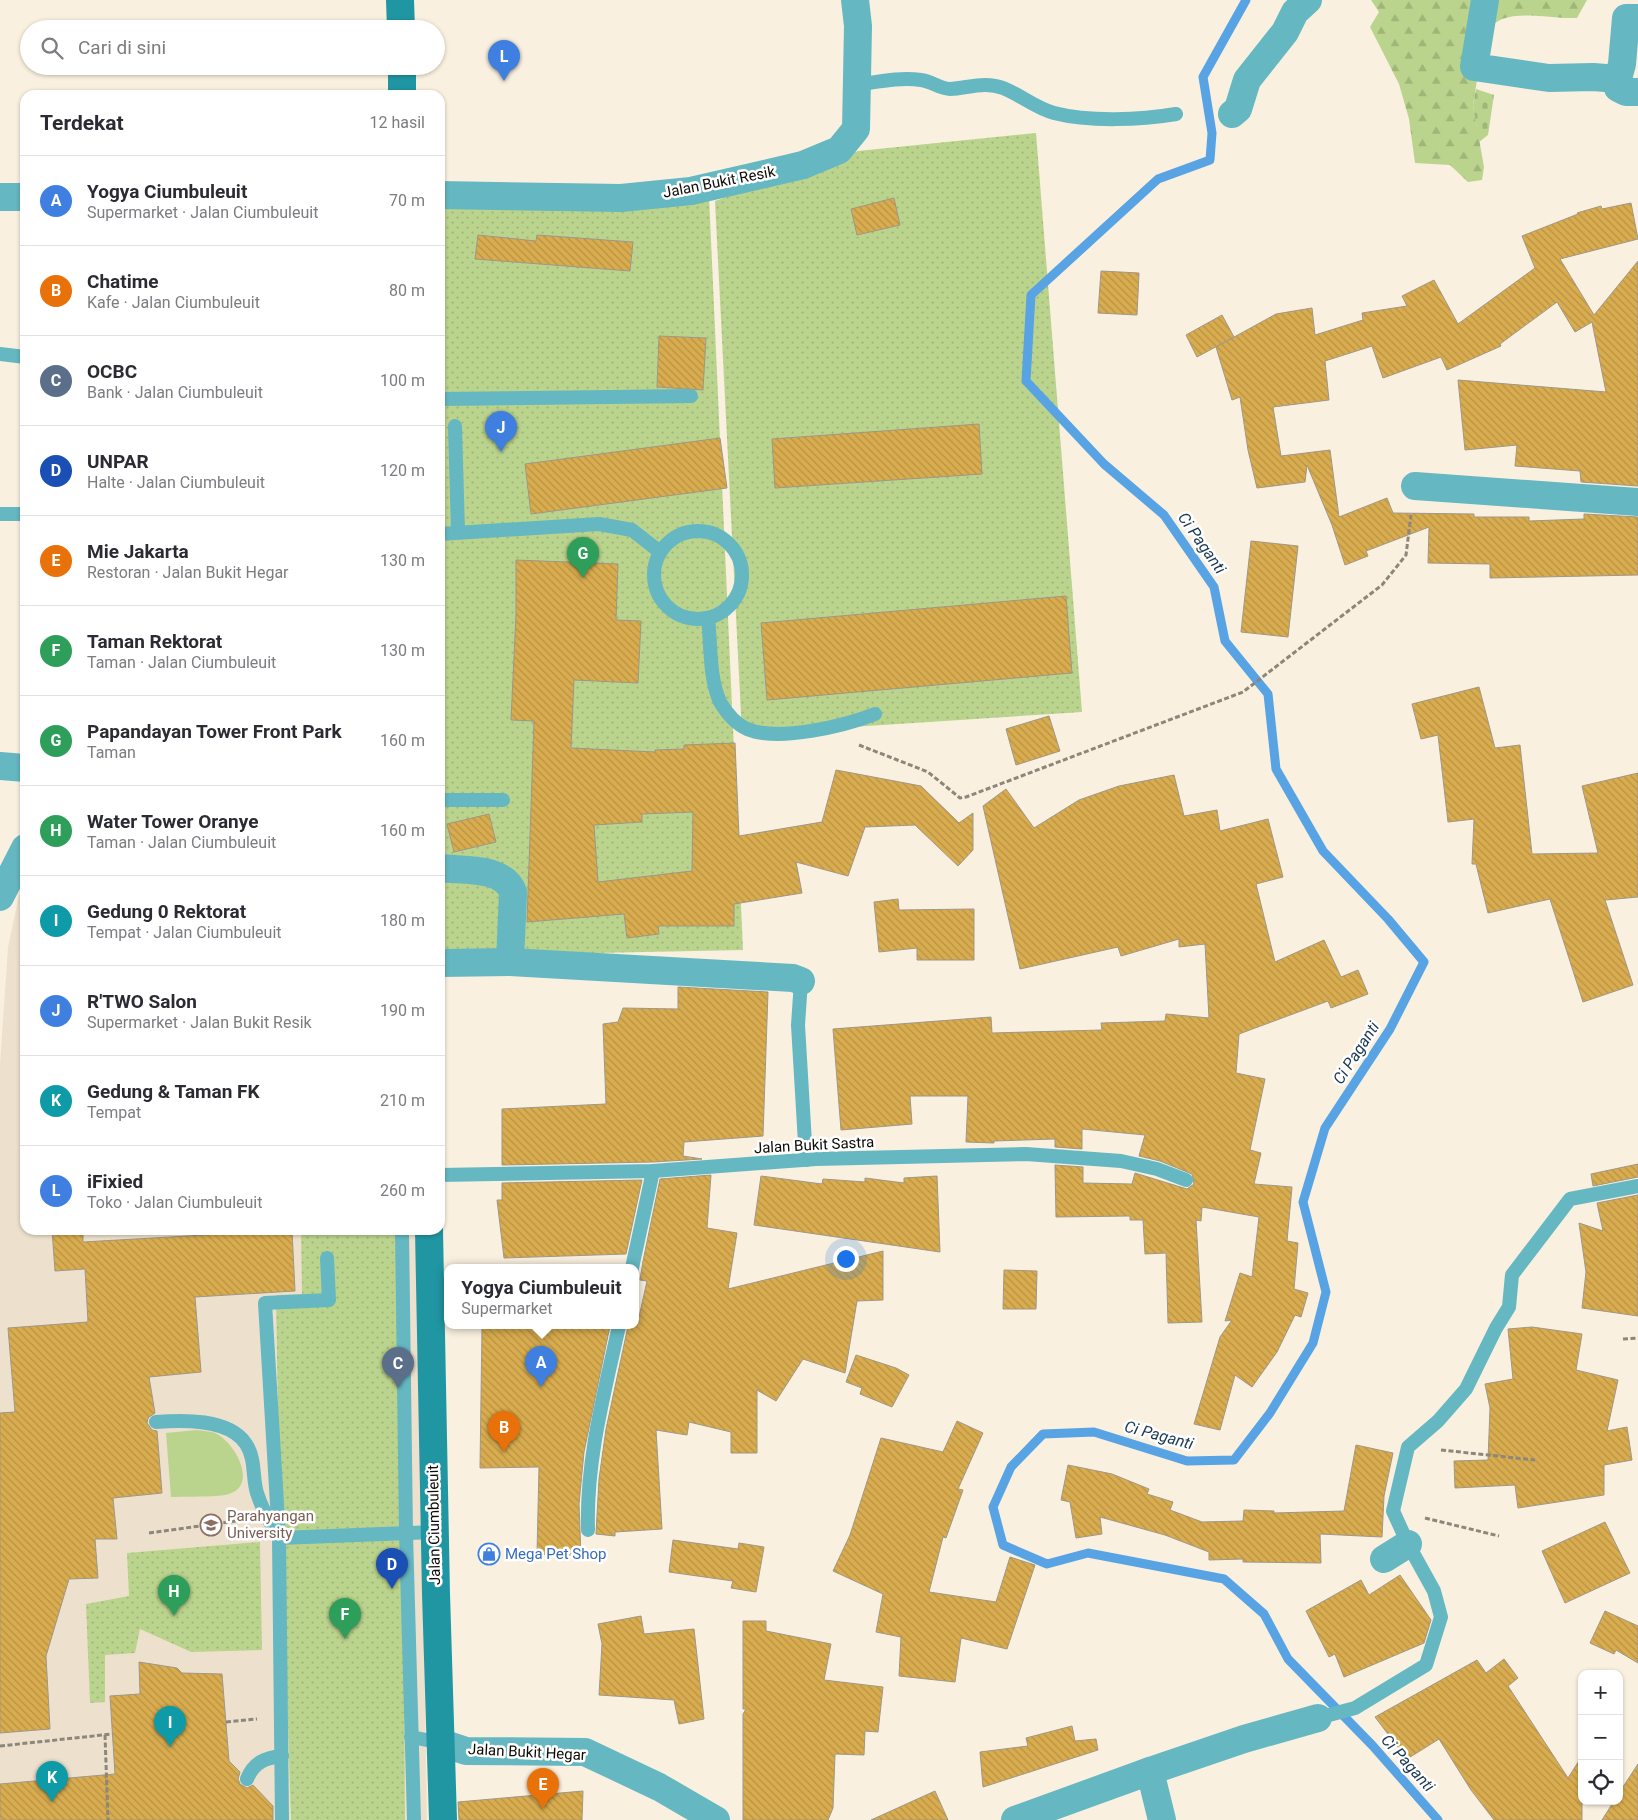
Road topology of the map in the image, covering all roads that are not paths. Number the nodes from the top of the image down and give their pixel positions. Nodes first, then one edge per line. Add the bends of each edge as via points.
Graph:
1 (400, 0) edge
2 (855, 0) edge
3 (1308, 0) edge
4 (1485, 0) edge
5 (1638, 18) edge
6 (401, 20) edge
7 (402, 75) edge
8 (1629, 75) edge
9 (856, 85) junction
10 (402, 90) edge
11 (1176, 114) dead end
12 (1232, 114) dead end
13 (445, 195) edge
14 (0, 197) edge
15 (20, 197) edge
16 (0, 354) edge
17 (20, 356) edge
18 (691, 396) dead end
19 (445, 399) edge
20 (455, 426) dead end
21 (1414, 486) road end
22 (1638, 502) edge
23 (0, 514) edge
24 (20, 514) edge
25 (458, 532) junction
26 (445, 533) edge
27 (660, 552) junction
28 (708, 618) junction
29 (875, 714) dead end
30 (0, 766) edge
31 (20, 768) edge
32 (445, 800) edge
33 (503, 800) dead end
34 (20, 858) edge
35 (445, 869) edge
36 (0, 897) edge
37 (510, 962) junction
38 (445, 963) edge
39 (801, 981) joint
40 (806, 1160) junction
41 (653, 1171) junction
42 (445, 1175) edge
43 (1186, 1180) dead end
44 (1638, 1186) edge
45 (403, 1235) edge
46 (428, 1235) edge
47 (327, 1258) dead end
48 (633, 1264) edge
49 (417, 1328) junction
50 (618, 1329) edge
51 (156, 1422) dead end
52 (588, 1530) dead end
53 (435, 1532) junction
54 (406, 1533) junction
55 (279, 1538) junction
56 (1408, 1544) junction
57 (1384, 1558) dead end
58 (1318, 1718) joint
59 (411, 1737) junction
60 (442, 1743) junction
61 (282, 1756) junction
62 (1150, 1771) junction
63 (247, 1779) dead end
64 (282, 1820) edge
65 (414, 1820) edge
66 (443, 1820) edge
67 (716, 1820) edge
68 (1015, 1820) edge
69 (1162, 1820) edge

1 - 6 main road
2 - 9 street, Jalan Bukit Resik via 858,26
3 - 12 street via 1295,12 1285,32 1248,80 1238,109
4 - 8 street via 1474,67 1549,78
5 - 8 street via 1626,18
7 - 10 main road
9 - 11 lane via 907,78 927,80 948,89 982,84 1002,88 1055,113 1114,119
9 - 13 street, Jalan Bukit Resik via 856,129 839,150 803,165 690,191 621,198
14 - 15 street
16 - 17 lane
18 - 19 lane
20 - 25 lane
21 - 22 street
23 - 24 lane
25 - 26 lane
25 - 27 lane via 599,524 632,530
27 - 28 lane via 654,569 655,586 662,601 675,613 691,619
27 - 28 lane via 671,539 688,532 705,532 721,537 734,549 741,564 742,582 736,598 724,611
28 - 29 lane via 720,701 731,717 747,729 773,733 824,730
30 - 31 street
32 - 33 lane
34 - 36 street
35 - 37 street via 494,874 510,884 513,892
37 - 38 street
37 - 39 street
39 - 40 lane via 798,1025
40 - 41 lane, Jalan Bukit Sastra
40 - 43 lane, Jalan Bukit Sastra via 1026,1154 1121,1161
41 - 42 lane, Jalan Bukit Sastra
41 - 48 lane
44 - 56 lane via 1570,1199 1512,1275 1509,1307 1466,1389 1438,1421 1408,1447 1393,1511
45 - 49 lane
46 - 49 main road, Jalan Ciumbuleuit
47 - 55 lane via 329,1300 265,1302
49 - 53 main road, Jalan Ciumbuleuit
49 - 54 lane
50 - 52 lane via 589,1475
51 - 55 lane via 192,1420 209,1423 246,1443 254,1468 256,1491
53 - 54 lane
53 - 60 main road, Jalan Ciumbuleuit
54 - 55 lane
54 - 59 lane
55 - 61 lane
56 - 57 street
56 - 58 lane via 1434,1591 1441,1617 1426,1665 1355,1708
58 - 62 street
59 - 60 lane
59 - 65 lane
60 - 66 main road, Jalan Ciumbuleuit
60 - 67 street, Jalan Bukit Hegar via 466,1751 585,1752 658,1787
61 - 63 lane via 259,1762 251,1768
61 - 64 lane
62 - 68 street
62 - 69 street

